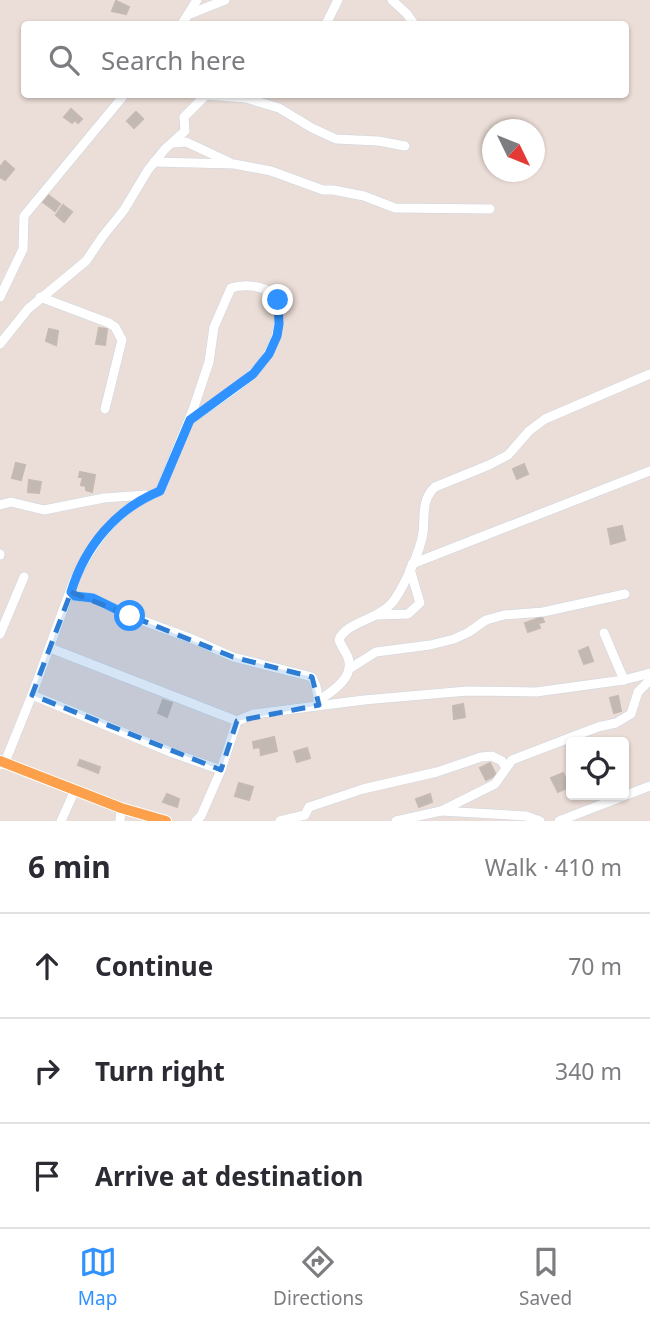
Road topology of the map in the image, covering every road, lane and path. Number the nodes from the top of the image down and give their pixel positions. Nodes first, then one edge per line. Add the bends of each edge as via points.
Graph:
1 (199, 0) edge
2 (225, 0) edge
3 (338, 0) edge
4 (392, 0) edge
5 (190, 14) junction
6 (184, 21) edge
7 (328, 21) edge
8 (412, 21) edge
9 (122, 98) edge
10 (203, 98) edge
11 (251, 98) edge
12 (171, 144) junction
13 (405, 146) dead end
14 (155, 162) junction
15 (234, 164) junction
16 (490, 209) dead end
17 (0, 297) edge
18 (40, 298) junction
19 (0, 344) edge
20 (650, 374) edge
21 (105, 409) dead end
22 (190, 420) junction
23 (650, 471) edge
24 (152, 495) junction
25 (0, 505) edge
26 (411, 566) junction
27 (24, 577) dead end
28 (71, 592) junction
29 (625, 594) dead end
30 (377, 615) junction
31 (604, 633) dead end
32 (0, 634) edge
33 (50, 648) junction
34 (349, 669) junction
35 (650, 673) edge
36 (624, 680) junction
37 (650, 680) edge
38 (32, 695) junction
39 (318, 703) junction
40 (237, 721) junction
41 (2, 763) edge
42 (506, 768) junction
43 (221, 770) junction
44 (650, 786) edge
45 (75, 790) junction
46 (121, 808) junction
47 (441, 811) junction
48 (61, 821) edge
49 (120, 821) edge
50 (166, 821) edge
51 (196, 821) edge
52 (280, 821) edge
53 (396, 821) edge
54 (540, 821) edge
55 (559, 821) edge

1 - 5 street
2 - 5 street
3 - 7 street
4 - 8 street
5 - 6 street
9 - 17 street via 24,216 23,249
10 - 12 street via 184,117 185,131
11 - 13 street via 336,139
12 - 14 street
12 - 15 street via 186,142
14 - 15 street
14 - 18 street via 86,261
15 - 16 street via 395,208
18 - 19 street
18 - 21 street via 115,327 122,340
20 - 26 street via 545,419 508,455 435,487 428,494 423,533
22 - 22 street via 209,362 214,327 231,288 250,286 273,293 279,307 277,336 261,367
22 - 24 street via 160,491
23 - 26 street
24 - 25 street via 104,498 44,510 11,502
24 - 28 street via 133,503 107,526
26 - 30 street via 394,601
26 - 30 street via 420,603 408,614
27 - 32 street
28 - 33 street
28 - 39 street via 233,657 312,677
29 - 34 street via 486,620 454,639 376,652
30 - 34 street via 341,633
31 - 36 street
33 - 38 street
33 - 40 street
34 - 39 street via 334,691
35 - 36 street
36 - 39 street via 536,692 467,691
37 - 42 street via 638,692 631,714 512,760
38 - 41 street
38 - 43 street
39 - 40 street
40 - 43 street
41 - 45 main road
42 - 47 street via 495,784
42 - 52 street via 492,756 481,757 363,789 309,807 304,816
43 - 51 street
44 - 55 street
45 - 46 main road
45 - 48 street
46 - 49 street
46 - 50 main road
47 - 53 street
47 - 54 street via 526,816

